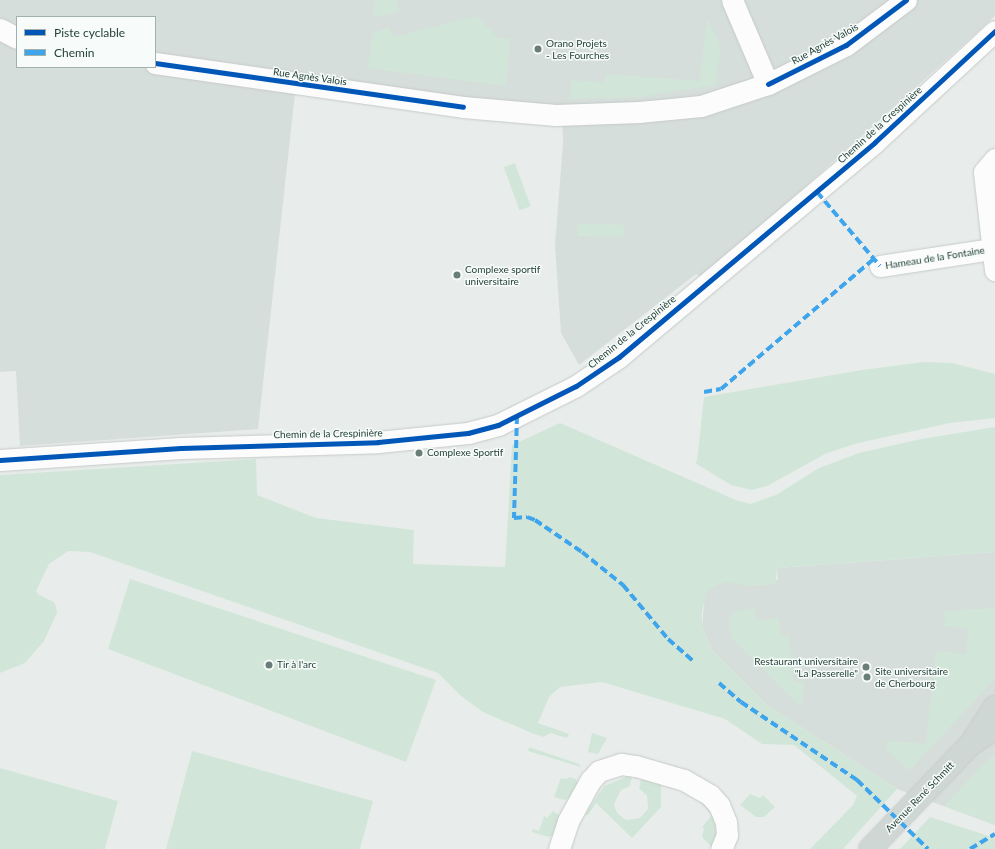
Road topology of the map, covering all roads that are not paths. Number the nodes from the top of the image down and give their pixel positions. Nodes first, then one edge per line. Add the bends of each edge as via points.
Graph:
1 (732, 0) edge
2 (906, 0) edge
3 (0, 29) edge
4 (995, 30) edge
5 (16, 37) edge
6 (156, 63) edge
7 (768, 84) junction
8 (995, 159) edge
9 (991, 249) junction
10 (880, 266) dead end
11 (995, 270) edge
12 (0, 460) edge
13 (995, 707) edge
14 (995, 728) edge
15 (970, 745) junction
16 (559, 849) edge
17 (721, 849) edge
18 (870, 849) edge

1 - 7 street
2 - 7 street, Rue Agnès Valois via 846,46
3 - 5 street
4 - 12 street, Chemin de la Crespinière via 875,142 619,357 576,386 498,424 468,433 378,442 181,448
6 - 7 street, Rue Agnès Valois via 422,103 556,115 694,107
8 - 9 street via 984,172
9 - 10 street, Hameau de la Fontaine
9 - 11 street
13 - 15 main road, Avenue René Schmitt
14 - 15 main road, Avenue René Schmitt
15 - 18 main road, Avenue René Schmitt
16 - 17 street via 568,821 590,782 599,771 621,764 684,780 710,795 719,805 726,822 727,835

